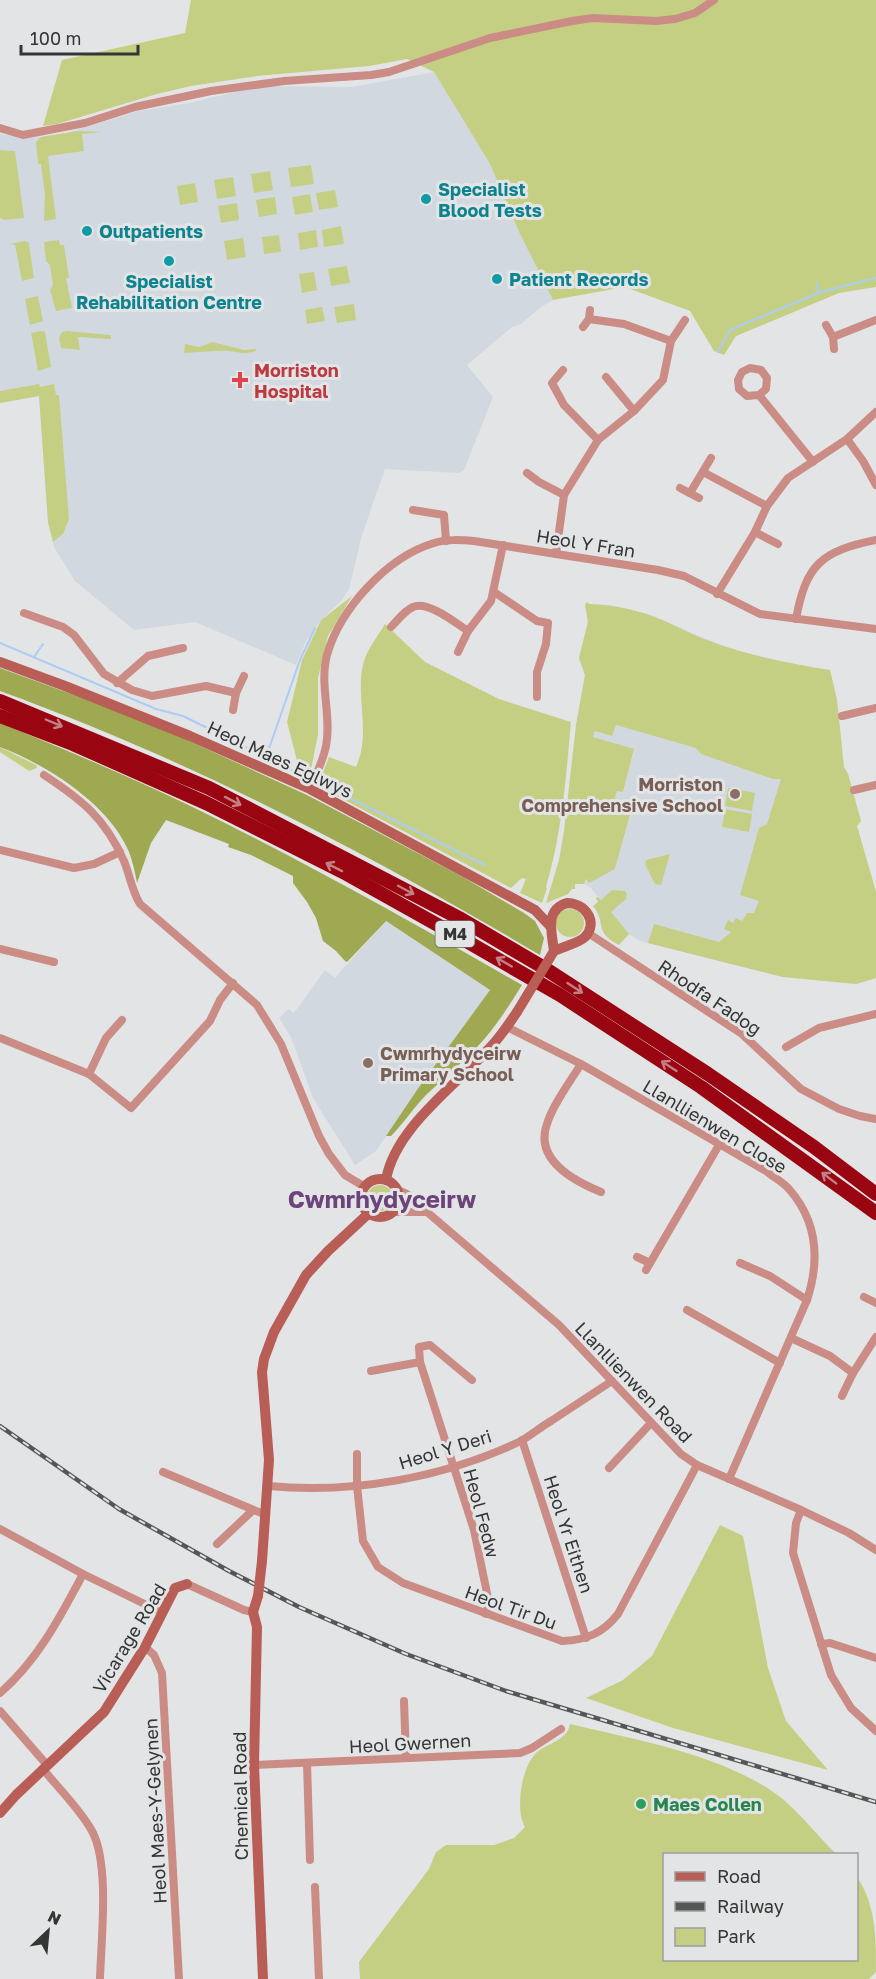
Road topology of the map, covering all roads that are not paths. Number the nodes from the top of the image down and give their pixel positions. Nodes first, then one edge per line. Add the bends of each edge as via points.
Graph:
1 (714, 0) edge
2 (0, 128) edge
3 (590, 310) dead end
4 (589, 319) junction
5 (685, 320) dead end
6 (876, 320) edge
7 (826, 325) dead end
8 (583, 327) dead end
9 (832, 337) junction
10 (671, 341) junction
11 (834, 349) dead end
12 (563, 370) dead end
13 (606, 377) dead end
14 (759, 395) dead end
15 (634, 411) junction
16 (876, 412) edge
17 (847, 439) junction
18 (598, 440) junction
19 (711, 458) dead end
20 (813, 462) junction
21 (703, 472) junction
22 (527, 473) dead end
23 (876, 485) edge
24 (680, 488) dead end
25 (690, 493) junction
26 (564, 495) junction
27 (699, 498) dead end
28 (767, 506) junction
29 (413, 510) dead end
30 (754, 532) junction
31 (876, 540) edge
32 (446, 541) junction
33 (778, 544) dead end
34 (503, 545) junction
35 (556, 554) junction
36 (495, 592) junction
37 (717, 594) junction
38 (24, 613) dead end
39 (796, 619) junction
40 (392, 627) dead end
41 (876, 628) edge
42 (468, 631) junction
43 (183, 648) dead end
44 (459, 652) dead end
45 (0, 662) edge
46 (244, 676) dead end
47 (117, 682) junction
48 (236, 693) junction
49 (537, 697) dead end
50 (0, 701) edge
51 (876, 708) edge
52 (233, 710) dead end
53 (0, 716) edge
54 (842, 716) dead end
55 (44, 775) dead end
56 (876, 784) edge
57 (310, 789) junction
58 (854, 790) dead end
59 (0, 850) edge
60 (120, 852) junction
61 (555, 909) junction
62 (535, 910) junction
63 (551, 929) junction
64 (588, 933) junction
65 (571, 943) junction
66 (0, 949) edge
67 (554, 951) junction
68 (54, 962) dead end
69 (233, 983) junction
70 (876, 1014) edge
71 (122, 1020) dead end
72 (507, 1026) junction
73 (0, 1038) edge
74 (786, 1047) dead end
75 (581, 1064) junction
76 (89, 1074) junction
77 (876, 1119) edge
78 (719, 1145) junction
79 (386, 1180) junction
80 (365, 1187) junction
81 (398, 1190) junction
82 (602, 1191) dead end
83 (876, 1194) edge
84 (394, 1212) junction
85 (427, 1212) junction
86 (876, 1212) edge
87 (368, 1214) junction
88 (637, 1257) dead end
89 (740, 1263) dead end
90 (864, 1297) dead end
91 (807, 1300) junction
92 (876, 1303) edge
93 (688, 1310) dead end
94 (876, 1337) edge
95 (791, 1338) junction
96 (420, 1362) junction
97 (780, 1363) junction
98 (371, 1371) dead end
99 (853, 1373) junction
100 (472, 1380) dead end
101 (612, 1381) junction
102 (842, 1396) dead end
103 (651, 1423) junction
104 (522, 1440) junction
105 (357, 1454) dead end
106 (697, 1465) junction
107 (454, 1466) junction
108 (609, 1468) dead end
109 (163, 1472) dead end
110 (729, 1479) junction
111 (268, 1486) junction
112 (357, 1486) junction
113 (801, 1509) junction
114 (252, 1511) junction
115 (266, 1515) junction
116 (0, 1530) edge
117 (218, 1544) dead end
118 (876, 1550) edge
119 (83, 1574) junction
120 (187, 1584) joint
121 (253, 1612) junction
122 (163, 1613) junction
123 (486, 1614) junction
124 (586, 1638) junction
125 (821, 1644) junction
126 (145, 1647) junction
127 (876, 1658) edge
128 (0, 1693) edge
129 (404, 1701) dead end
130 (0, 1711) edge
131 (561, 1729) dead end
132 (876, 1731) edge
133 (406, 1758) junction
134 (307, 1763) junction
135 (254, 1765) junction
136 (45, 1767) junction
137 (0, 1813) edge
138 (310, 1860) dead end
139 (315, 1887) dead end
140 (100, 1979) edge
141 (179, 1979) edge
142 (263, 1979) edge
143 (319, 1979) edge

1 - 2 street via 695,13 675,19 593,18 490,38 389,72 211,91 23,135
3 - 4 street
4 - 8 street
4 - 10 street via 624,324
5 - 10 street
6 - 9 street
7 - 9 street
9 - 11 street
10 - 15 street via 663,380
12 - 18 street via 552,382 564,405
13 - 15 street
14 - 20 street
15 - 18 street
16 - 17 street
17 - 20 street
17 - 23 street
18 - 26 street
19 - 21 street
20 - 28 street via 788,478
21 - 25 street
21 - 28 street
22 - 26 street
24 - 25 street
25 - 27 street
26 - 35 street
28 - 30 street
29 - 32 street via 444,515
30 - 33 street
30 - 37 street
31 - 39 street via 852,544 825,557 809,574
32 - 34 street, Heol Y Fran
32 - 57 street, Heol Y Fran via 400,558 360,596 333,638 325,676 326,745
34 - 35 street, Heol Y Fran
34 - 36 street
35 - 37 street, Heol Y Fran via 684,576
36 - 42 street
36 - 49 street via 537,621 548,623 537,672
37 - 39 street, Heol Y Fran via 760,614
38 - 47 street via 74,635 104,674
39 - 41 street, Heol Y Fran
40 - 42 street via 415,605 426,605
42 - 44 street
43 - 47 street via 148,656
45 - 57 street, Heol Maes Eglwys via 190,736
46 - 48 street
47 - 48 street via 152,696 206,686
48 - 52 street
50 -> 83 highway, M4 via 208,788 461,919 708,1074
51 - 54 street
86 -> 53 highway, M4 via 692,1081 560,995 452,932 206,803
55 - 60 street via 96,815
56 - 58 street
57 - 62 street, Heol Maes Eglwys
59 - 60 street via 74,868
60 - 69 street via 140,904
61 - 62 street
61 - 63 street
61 - 64 street via 567,903 580,905 590,919
62 - 63 street, Heol Maes Eglwys
63 - 65 street, Heol Maes Eglwys via 562,941
63 - 67 street
64 - 65 street
64 - 77 street, Rhodfa Fadog via 742,1034 801,1089 839,1109
65 - 67 street
66 - 68 street
67 - 72 street, bridge
69 - 76 street via 210,1021 131,1108
69 - 80 street via 267,1017 329,1154 345,1175
70 - 74 street via 819,1028
71 - 76 street via 106,1038
72 - 75 street, Llanllienwen Close
72 - 79 street via 418,1121 389,1166
73 - 76 street
75 - 78 street, Llanllienwen Close
75 - 82 street via 547,1124 545,1144 561,1170
78 - 88 street via 648,1266
78 - 91 street, Llanllienwen Close via 788,1188 802,1209 816,1250
79 - 80 street via 374,1180
79 - 81 street
80 - 87 street via 361,1201
81 - 84 street via 400,1197
81 - 85 street, Llanllienwen Road
84 - 85 street
84 - 87 street via 377,1218
85 - 101 street, Llanllienwen Road via 558,1325
87 - 111 street via 306,1275 268,1345 262,1372
89 - 91 street via 771,1274
90 - 92 street
91 - 95 street, Llanllienwen Close
93 - 97 street
94 - 99 street
95 - 97 street, Llanllienwen Close
95 - 99 street via 830,1356
96 - 98 street
96 - 100 street via 418,1347 430,1345
96 - 107 street, Heol Fedw
97 - 110 street, Llanllienwen Close
99 - 102 street
101 - 103 street, Llanllienwen Road
101 - 104 street, Heol Y Deri
103 - 106 street, Llanllienwen Road
103 - 108 street
104 - 107 street, Heol Y Deri
104 - 124 street, Heol Yr Eithen
105 - 112 street, Heol Tir Du
106 - 110 street, Llanllienwen Road
106 - 124 street, Heol Tir Du via 618,1614 608,1626
107 - 112 street, Heol Y Deri
107 - 123 street, Heol Fedw via 474,1530 489,1603
109 - 114 street
110 - 113 street, Llanllienwen Road
111 - 112 street, Heol Y Deri
111 - 115 street
112 - 123 street, Heol Tir Du via 363,1541 378,1567 403,1583
113 - 118 street, Llanllienwen Road
113 - 125 street via 793,1553
114 - 115 street
114 - 117 street
115 - 121 street, bridge
116 - 119 street
119 - 122 street
119 - 128 street via 57,1625
120 - 121 street
120 - 122 street, Vicarage Road via 175,1588
121 - 135 street, Chemical Road via 257,1627
122 - 126 street, Vicarage Road
123 - 124 street, Heol Tir Du via 562,1641
125 - 127 street via 831,1643
125 - 132 street via 840,1692
126 - 136 street, Vicarage Road via 104,1712
126 - 141 street, Heol Maes-Y-Gelynen via 154,1655 162,1673
129 - 133 street
130 - 136 street
131 - 133 street, Heol Gwernen via 520,1753
133 - 134 street, Heol Gwernen
134 - 135 street, Heol Gwernen
134 - 138 street
135 - 142 street, Chemical Road
136 - 137 street, Vicarage Road
136 - 140 street via 87,1823 100,1853
139 - 143 street

